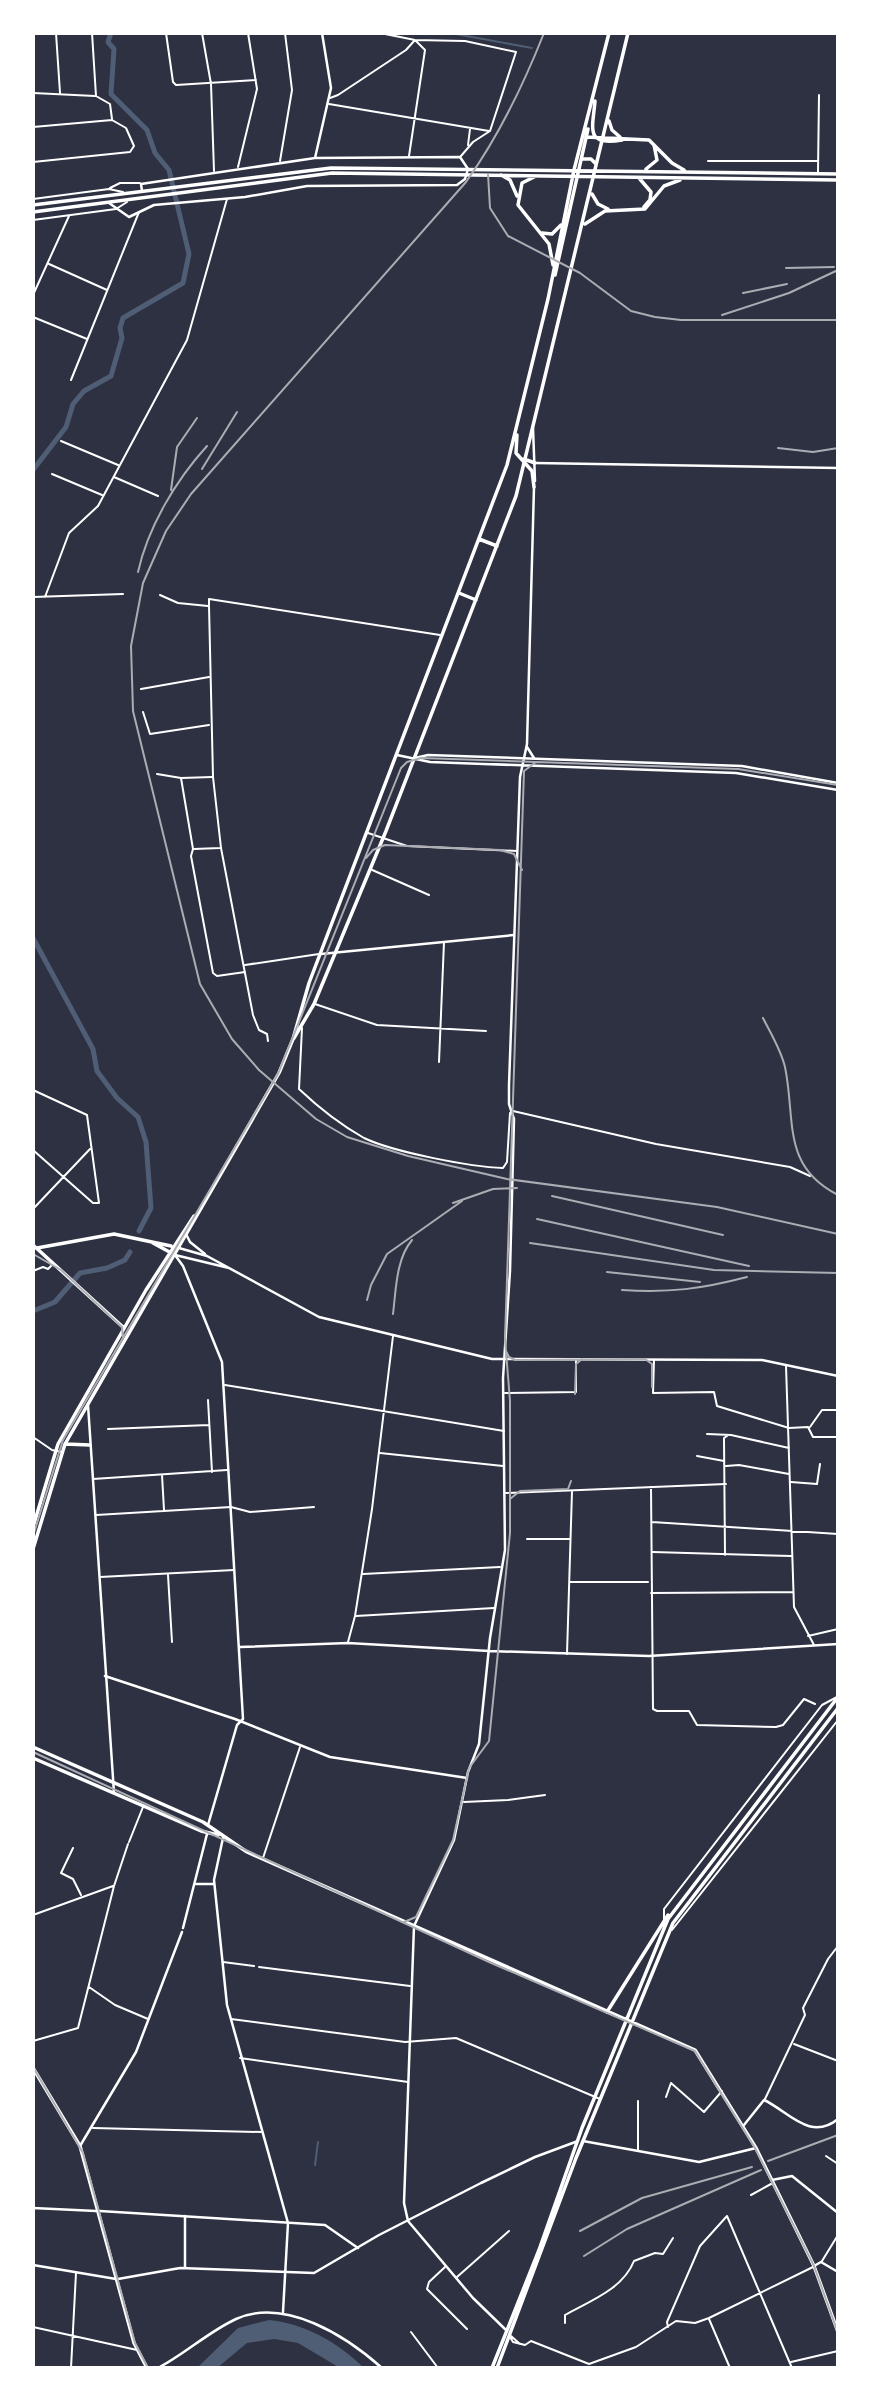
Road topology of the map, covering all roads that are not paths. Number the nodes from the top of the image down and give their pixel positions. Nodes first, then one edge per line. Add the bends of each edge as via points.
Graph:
1 (56, 33) edge
2 (92, 33) edge
3 (166, 33) edge
4 (202, 33) edge
5 (248, 33) edge
6 (285, 33) edge
7 (322, 33) edge
8 (380, 33) edge
9 (609, 33) edge
10 (628, 33) edge
11 (415, 40) junction
12 (257, 80) junction
13 (211, 84) junction
14 (33, 93) edge
15 (60, 94) junction
16 (594, 95) junction
17 (819, 95) dead end
18 (96, 96) junction
19 (330, 97) junction
20 (329, 104) junction
21 (609, 113) junction
22 (415, 119) junction
23 (112, 120) junction
24 (33, 127) edge
25 (470, 128) junction
26 (490, 131) junction
27 (595, 137) junction
28 (603, 138) junction
29 (628, 138) junction
30 (651, 140) junction
31 (584, 141) junction
32 (468, 148) junction
33 (409, 157) junction
34 (460, 157) junction
35 (316, 158) junction
36 (584, 159) junction
37 (708, 161) dead end
38 (818, 161) junction
39 (33, 162) edge
40 (280, 162) junction
41 (575, 166) junction
42 (596, 166) junction
43 (238, 167) junction
44 (214, 171) junction
45 (637, 171) junction
46 (643, 171) junction
47 (693, 172) junction
48 (818, 173) junction
49 (500, 174) junction
50 (838, 174) edge
51 (538, 175) junction
52 (637, 177) junction
53 (643, 177) junction
54 (693, 179) junction
55 (818, 180) junction
56 (838, 180) edge
57 (141, 184) junction
58 (592, 188) junction
59 (109, 189) junction
60 (142, 191) junction
61 (128, 193) junction
62 (152, 193) junction
63 (518, 197) junction
64 (33, 199) edge
65 (130, 199) junction
66 (227, 199) junction
67 (108, 202) junction
68 (33, 205) edge
69 (154, 205) junction
70 (567, 208) junction
71 (116, 209) junction
72 (610, 210) junction
73 (637, 210) junction
74 (140, 211) junction
75 (33, 212) edge
76 (70, 215) junction
77 (33, 220) edge
78 (582, 228) junction
79 (537, 230) junction
80 (48, 264) junction
81 (551, 283) junction
82 (108, 290) junction
83 (33, 295) edge
84 (33, 317) edge
85 (88, 340) junction
86 (71, 380) dead end
87 (533, 428) junction
88 (517, 429) junction
89 (61, 441) dead end
90 (516, 450) junction
91 (528, 450) junction
92 (525, 461) junction
93 (536, 463) junction
94 (119, 466) junction
95 (838, 468) edge
96 (51, 474) dead end
97 (113, 477) junction
98 (534, 487) junction
99 (103, 496) junction
100 (158, 496) dead end
101 (479, 539) junction
102 (497, 546) junction
103 (458, 593) junction
104 (122, 594) dead end
105 (160, 595) dead end
106 (33, 597) edge
107 (45, 597) junction
108 (477, 600) junction
109 (209, 606) junction
110 (442, 636) junction
111 (210, 677) junction
112 (141, 689) dead end
113 (143, 712) dead end
114 (210, 725) junction
115 (527, 744) junction
116 (397, 755) junction
117 (523, 758) junction
118 (535, 759) junction
119 (418, 760) junction
120 (521, 765) junction
121 (158, 774) dead end
122 (213, 777) junction
123 (181, 778) junction
124 (838, 783) edge
125 (838, 790) edge
126 (368, 834) junction
127 (382, 839) junction
128 (221, 848) junction
129 (193, 849) junction
130 (518, 851) junction
131 (369, 869) junction
132 (429, 895) dead end
133 (514, 935) junction
134 (444, 941) junction
135 (334, 953) junction
136 (321, 954) junction
137 (244, 965) junction
138 (245, 972) junction
139 (314, 1004) junction
140 (302, 1027) junction
141 (440, 1029) junction
142 (485, 1031) dead end
143 (293, 1039) junction
144 (268, 1041) dead end
145 (439, 1062) dead end
146 (33, 1090) edge
147 (512, 1111) junction
148 (91, 1149) junction
149 (33, 1150) edge
150 (810, 1176) dead end
151 (63, 1177) junction
152 (33, 1209) edge
153 (195, 1214) junction
154 (186, 1234) junction
155 (148, 1240) junction
156 (34, 1248) edge
157 (179, 1248) junction
158 (169, 1249) junction
159 (175, 1255) junction
160 (208, 1256) junction
161 (53, 1264) junction
162 (232, 1269) junction
163 (33, 1271) edge
164 (124, 1328) junction
165 (393, 1335) junction
166 (124, 1345) junction
167 (654, 1359) junction
168 (576, 1360) junction
169 (505, 1361) junction
170 (786, 1364) junction
171 (838, 1376) edge
172 (225, 1385) junction
173 (89, 1390) junction
174 (503, 1394) junction
175 (208, 1399) dead end
176 (88, 1405) junction
177 (838, 1410) edge
178 (384, 1412) junction
179 (209, 1425) junction
180 (808, 1427) junction
181 (789, 1428) junction
182 (108, 1429) dead end
183 (505, 1431) junction
184 (707, 1434) dead end
185 (62, 1436) junction
186 (727, 1436) junction
187 (33, 1437) edge
188 (838, 1437) edge
189 (65, 1444) junction
190 (90, 1445) junction
191 (790, 1448) junction
192 (55, 1451) junction
193 (62, 1452) junction
194 (379, 1453) junction
195 (697, 1455) dead end
196 (725, 1461) junction
197 (820, 1464) dead end
198 (505, 1466) junction
199 (725, 1466) junction
200 (229, 1470) junction
201 (212, 1472) junction
202 (790, 1474) junction
203 (162, 1475) junction
204 (92, 1479) junction
205 (791, 1482) junction
206 (726, 1484) junction
207 (651, 1487) junction
208 (572, 1490) junction
209 (506, 1493) junction
210 (232, 1507) junction
211 (314, 1507) dead end
212 (164, 1511) junction
213 (94, 1515) junction
214 (652, 1522) junction
215 (33, 1527) edge
216 (726, 1527) junction
217 (793, 1532) junction
218 (838, 1534) edge
219 (527, 1539) dead end
220 (570, 1539) junction
221 (33, 1549) edge
222 (652, 1552) junction
223 (725, 1556) junction
224 (792, 1556) junction
225 (503, 1567) junction
226 (235, 1570) junction
227 (167, 1574) junction
228 (362, 1574) junction
229 (99, 1577) junction
230 (569, 1582) junction
231 (650, 1582) junction
232 (793, 1592) junction
233 (650, 1593) junction
234 (495, 1608) junction
235 (355, 1616) junction
236 (838, 1629) edge
237 (808, 1636) junction
238 (172, 1642) dead end
239 (348, 1643) junction
240 (838, 1644) edge
241 (815, 1646) junction
242 (240, 1647) junction
243 (489, 1651) junction
244 (567, 1654) junction
245 (652, 1656) junction
246 (105, 1676) junction
247 (838, 1697) edge
248 (815, 1704) dead end
249 (838, 1708) edge
250 (838, 1720) edge
251 (240, 1722) junction
252 (300, 1746) junction
253 (33, 1748) edge
254 (33, 1758) edge
255 (81, 1769) junction
256 (77, 1777) junction
257 (467, 1778) junction
258 (113, 1783) junction
259 (114, 1793) junction
260 (545, 1795) dead end
261 (464, 1802) junction
262 (144, 1806) junction
263 (208, 1825) junction
264 (208, 1834) junction
265 (222, 1837) junction
266 (73, 1848) dead end
267 (263, 1859) junction
268 (196, 1884) junction
269 (214, 1884) junction
270 (114, 1886) junction
271 (82, 1896) junction
272 (33, 1914) edge
273 (664, 1924) junction
274 (414, 1926) junction
275 (668, 1933) junction
276 (652, 1940) junction
277 (659, 1941) junction
278 (838, 1946) edge
279 (222, 1962) junction
280 (254, 1966) dead end
281 (259, 1967) dead end
282 (411, 1986) junction
283 (89, 1987) junction
284 (607, 2012) junction
285 (230, 2019) junction
286 (149, 2020) junction
287 (626, 2020) junction
288 (632, 2022) junction
289 (33, 2041) edge
290 (410, 2041) junction
291 (793, 2044) junction
292 (240, 2058) junction
293 (838, 2061) edge
294 (33, 2068) edge
295 (408, 2082) junction
296 (723, 2091) junction
297 (594, 2097) junction
298 (666, 2097) dead end
299 (600, 2099) junction
300 (764, 2100) junction
301 (638, 2101) dead end
302 (838, 2119) edge
303 (744, 2125) junction
304 (93, 2128) junction
305 (262, 2132) junction
306 (580, 2134) junction
307 (577, 2141) junction
308 (583, 2141) junction
309 (567, 2144) junction
310 (80, 2146) junction
311 (756, 2148) junction
312 (638, 2151) junction
313 (826, 2156) dead end
314 (838, 2164) edge
315 (772, 2181) junction
316 (751, 2195) dead end
317 (33, 2208) edge
318 (100, 2211) junction
319 (838, 2213) edge
320 (185, 2215) junction
321 (408, 2221) junction
322 (288, 2223) junction
323 (509, 2231) dead end
324 (838, 2235) edge
325 (673, 2238) dead end
326 (359, 2248) junction
327 (821, 2262) junction
328 (33, 2265) edge
329 (814, 2266) junction
330 (446, 2267) junction
331 (185, 2268) junction
332 (76, 2272) junction
333 (838, 2272) edge
334 (286, 2273) junction
335 (456, 2278) junction
336 (118, 2279) junction
337 (761, 2292) junction
338 (283, 2312) junction
339 (709, 2318) junction
340 (565, 2323) dead end
341 (837, 2325) edge
342 (33, 2327) edge
343 (668, 2327) junction
344 (467, 2329) dead end
345 (411, 2332) dead end
346 (838, 2332) edge
347 (509, 2336) junction
348 (71, 2337) junction
349 (521, 2344) junction
350 (137, 2350) junction
351 (838, 2351) edge
352 (790, 2362) junction
353 (71, 2368) edge
354 (147, 2368) edge
355 (158, 2368) edge
356 (382, 2368) edge
357 (438, 2368) edge
358 (494, 2368) edge
359 (730, 2368) edge
360 (792, 2368) edge

1 - 15 street
2 - 18 street
3 - 13 street via 173,82
4 - 13 street
5 - 12 street
6 - 40 street via 292,90
7 - 19 main road
8 - 11 street
9 - 16 main road
10 - 21 main road
11 - 19 street
11 - 22 street via 425,50
11 - 26 street via 466,41 516,52
12 - 13 street
12 - 43 street
13 - 44 street
14 - 15 street
15 - 18 street
16 - 27 main road via 591,126
16 - 31 main road
17 - 38 street
18 - 23 street via 110,104
19 - 20 main road
20 - 22 street
20 - 35 main road
21 - 28 main road
21 - 29 main road via 612,130
22 - 25 street
22 - 33 street
23 - 24 street
23 - 39 street via 126,128 133,150
25 - 26 street
25 - 32 street
26 - 32 street
27 - 28 main road
27 - 31 main road
28 - 29 main road
28 - 42 main road
29 - 30 main road
30 - 45 main road via 656,161
30 - 47 main road via 676,166
31 - 36 main road
31 - 41 main road
32 - 34 street
33 - 34 main road
33 - 35 main road
34 - 66 main road via 468,170 457,185 334,184
35 - 40 main road
36 - 41 main road
36 - 42 main road via 593,160
36 - 81 main road via 561,262
37 - 38 street
38 - 48 street
40 - 43 main road
41 - 70 main road
42 - 58 main road
43 - 44 main road
44 - 57 main road
45 - 46 main road
45 - 62 main road via 331,168
46 - 47 main road
46 - 53 main road
47 - 48 main road
48 - 50 main road
48 - 55 main road
49 - 51 main road
49 - 62 main road via 332,173
49 - 63 main road via 510,180
51 - 52 main road
51 - 63 main road via 523,182
52 - 53 main road
52 - 73 main road via 649,185 652,194 649,203
53 - 54 main road
54 - 55 main road
54 - 73 main road via 667,184 649,206
55 - 56 main road
57 - 59 street via 120,183
57 - 60 main road
58 - 72 main road via 597,203
58 - 78 main road
59 - 61 street
59 - 64 street
60 - 61 main road
60 - 62 main road
61 - 68 main road
62 - 65 main road
62 - 69 street
63 - 79 main road via 519,210
65 - 67 main road
65 - 71 street
66 - 69 main road
66 - 94 street via 187,340
67 - 71 main road
67 - 75 main road
69 - 74 main road
70 - 79 main road via 557,231 547,235
70 - 81 main road
71 - 74 main road via 129,217
71 - 76 street
72 - 73 main road
72 - 78 main road via 593,216
74 - 82 street
76 - 77 street
76 - 80 street
78 - 87 main road
79 - 81 main road via 552,254
80 - 82 street
80 - 83 street
81 - 88 main road
82 - 85 street
84 - 85 street
85 - 86 street
87 - 91 main road
87 - 93 main road
88 - 90 main road
88 - 101 main road
89 - 94 street
90 - 91 main road via 522,454
90 - 92 main road
91 - 92 main road
92 - 93 main road
92 - 98 main road
92 - 102 main road
93 - 95 main road
93 - 98 main road
94 - 97 street
96 - 99 street
97 - 99 street
97 - 100 street
98 - 115 main road
99 - 107 street via 69,533
101 - 102 main road
101 - 103 main road
102 - 108 main road
103 - 108 main road
103 - 110 main road
104 - 107 street
105 - 109 street via 178,604
106 - 107 street
108 - 119 main road
109 - 110 street via 209,599
109 - 111 street
110 - 116 main road
111 - 112 street
111 - 114 street
113 - 114 street via 150,734
114 - 122 street
115 - 117 main road
115 - 118 main road
116 - 119 main road
116 - 126 main road
117 - 118 main road
117 - 119 main road via 428,755
117 - 120 main road
118 - 124 main road via 742,766
119 - 120 main road
119 - 127 main road
120 - 125 main road via 736,774
120 - 130 main road
121 - 123 street
122 - 123 street
122 - 128 street
123 - 129 street
126 - 127 street
126 - 136 main road
127 - 130 street via 407,846
127 - 131 main road
128 - 129 street
128 - 137 street
129 - 138 street via 213,972 217,976
130 - 133 main road
131 - 132 street
131 - 135 main road
133 - 134 main road
133 - 147 main road
134 - 135 main road
134 - 141 street
135 - 136 main road
135 - 139 main road
136 - 137 street
136 - 143 main road
137 - 138 street
138 - 144 street via 253,1015
139 - 140 main road
139 - 141 street via 377,1026
140 - 143 main road
140 - 147 street via 299,1089 366,1139 434,1158 503,1168
141 - 142 street
141 - 145 street
143 - 153 main road via 279,1073
146 - 148 street via 86,1114
147 - 150 street via 793,1168
147 - 169 main road
148 - 151 street
148 - 151 street via 100,1199 94,1204
149 - 151 street
151 - 152 street
153 - 154 main road
153 - 158 main road
154 - 157 main road
154 - 160 main road
155 - 156 main road via 107,1234
155 - 158 main road
155 - 158 main road
156 - 161 main road
157 - 158 main road
157 - 159 main road
157 - 160 main road
158 - 159 main road
158 - 164 main road
159 - 162 main road
159 - 166 main road
159 - 172 main road via 221,1359
160 - 162 main road
161 - 163 street
161 - 164 main road
162 - 165 main road via 319,1317
164 - 166 main road
164 - 173 main road
165 - 169 main road
165 - 178 street
166 - 176 main road
167 - 168 main road
167 - 170 main road
167 - 181 street via 653,1393 714,1392 718,1406
168 - 169 main road
168 - 174 street via 576,1392
169 - 174 main road
170 - 171 main road
170 - 181 street
172 - 178 street
172 - 200 main road
173 - 176 main road
173 - 185 main road
174 - 183 main road
175 - 179 street
176 - 189 main road
176 - 190 main road
177 - 180 street via 822,1410
178 - 183 street
178 - 194 street
179 - 182 street
179 - 201 street
180 - 181 street
180 - 188 street via 813,1437
181 - 191 street
183 - 198 main road
184 - 186 street
185 - 189 main road
185 - 192 main road
186 - 191 street
186 - 196 street
187 - 192 street
189 - 190 main road
189 - 193 main road
190 - 204 main road
191 - 202 street
192 - 193 street
192 - 215 main road
193 - 221 main road
194 - 198 street
194 - 228 street
195 - 196 street
196 - 199 street
197 - 205 street via 817,1484
198 - 209 main road
199 - 202 street via 746,1465
199 - 206 street
200 - 201 street
200 - 210 main road
201 - 203 street
202 - 205 street
203 - 204 street
203 - 212 street
204 - 213 main road
205 - 217 street
206 - 207 street
206 - 216 street
207 - 208 street
207 - 214 street
208 - 209 street
208 - 220 street
209 - 225 main road
210 - 211 street via 250,1512
210 - 212 street
210 - 226 main road
212 - 213 street
213 - 229 main road
214 - 216 street
214 - 222 street
216 - 217 street
216 - 223 street
217 - 218 street
217 - 224 street
219 - 220 street
220 - 230 street
222 - 223 street
222 - 231 street
223 - 224 street
224 - 232 street
225 - 228 street
225 - 234 main road
226 - 227 street
226 - 242 main road
227 - 229 street
227 - 238 street
228 - 235 street
229 - 246 main road
230 - 231 street
230 - 244 street
231 - 233 street
232 - 233 street
232 - 237 street via 796,1614
233 - 245 street
234 - 235 street
234 - 243 main road
235 - 239 street
236 - 237 street
237 - 241 street
239 - 242 main road
239 - 243 main road
240 - 241 main road
241 - 245 main road
242 - 251 main road
243 - 244 main road
243 - 257 main road via 480,1740
244 - 245 main road
245 - 248 street via 653,1709 689,1711 697,1725 776,1727 783,1725 804,1699
246 - 251 main road
246 - 258 main road
247 - 273 main road
247 - 273 street via 820,1707 664,1909
249 - 275 main road via 696,1890
250 - 275 street
251 - 252 main road
251 - 263 main road
252 - 257 main road via 332,1758
252 - 267 street
253 - 255 main road
254 - 256 main road
255 - 256 main road
255 - 258 main road
256 - 259 main road
257 - 261 main road
258 - 259 main road
258 - 263 main road
259 - 262 main road
260 - 261 street
261 - 274 main road via 454,1840
262 - 264 main road
262 - 270 street
263 - 264 main road
263 - 265 main road
264 - 265 main road
264 - 268 main road
265 - 267 main road
265 - 269 main road
266 - 271 street via 61,1873 75,1881
267 - 274 main road
268 - 269 main road
268 - 286 main road
269 - 279 main road
270 - 271 street
270 - 283 street
271 - 272 street
273 - 276 main road
273 - 277 main road
274 - 282 main road
274 - 284 main road
275 - 288 main road
276 - 277 main road via 657,1937
276 - 284 main road
277 - 287 main road
278 - 291 street via 803,2008 805,2015
279 - 280 street
279 - 285 main road
281 - 282 street
282 - 290 main road
283 - 286 street
283 - 289 street via 78,2028
284 - 287 main road
285 - 290 street
285 - 292 main road
286 - 304 main road
287 - 288 main road
287 - 297 main road
288 - 296 main road via 695,2050
288 - 299 main road
290 - 295 main road
290 - 297 street via 456,2038
291 - 293 street
291 - 300 street
292 - 295 street
292 - 305 main road
294 - 310 main road
295 - 321 main road via 404,2203
296 - 298 street via 704,2112 671,2083
296 - 303 main road
297 - 299 street
297 - 306 main road
299 - 308 main road
300 - 302 main road via 802,2125 822,2126
300 - 303 main road
301 - 312 street
303 - 311 main road
304 - 305 street
304 - 310 main road
305 - 322 main road
306 - 307 main road
306 - 309 main road
307 - 308 main road
307 - 309 main road
307 - 347 main road
308 - 312 main road
308 - 347 main road
309 - 321 main road
310 - 318 main road
311 - 312 main road via 702,2162
311 - 315 main road
313 - 314 street
315 - 316 street
315 - 319 main road via 792,2176
315 - 329 main road
317 - 318 main road
318 - 320 main road
318 - 336 main road
320 - 322 main road
320 - 331 main road
321 - 326 main road
321 - 330 main road
322 - 326 main road via 329,2226
322 - 334 main road
323 - 335 street
324 - 327 street
325 - 340 street via 663,2254 634,2261 629,2275 565,2315
326 - 334 main road via 317,2272
327 - 329 main road
327 - 333 main road
328 - 332 main road
329 - 337 street
329 - 341 main road
330 - 335 main road
330 - 344 street via 427,2287
331 - 334 main road
331 - 336 main road
332 - 336 main road
332 - 348 street
334 - 338 main road
335 - 347 main road
336 - 350 main road
337 - 339 street
337 - 343 street via 730,2217 725,2216 700,2246
337 - 352 street
338 - 355 main road via 237,2319
338 - 356 main road via 328,2332
339 - 343 street via 695,2323 676,2321
339 - 359 street
341 - 346 main road
342 - 348 street
343 - 349 street via 636,2347 589,2364 531,2341
345 - 357 street
347 - 349 street
347 - 349 street
347 - 358 main road
348 - 350 street
348 - 353 street
350 - 354 main road
351 - 352 street
352 - 360 street

